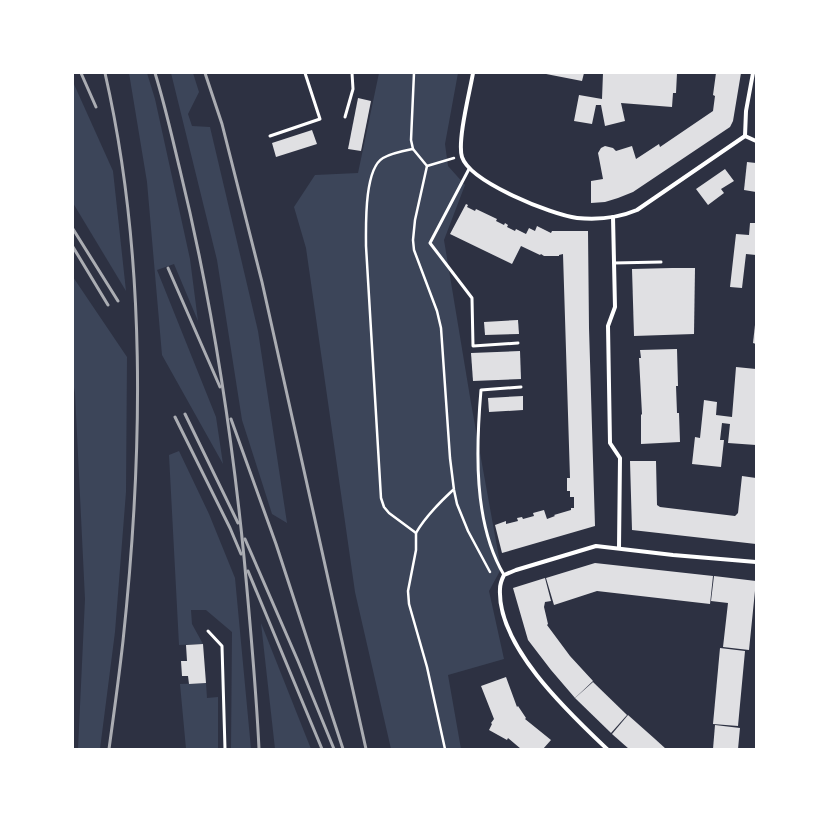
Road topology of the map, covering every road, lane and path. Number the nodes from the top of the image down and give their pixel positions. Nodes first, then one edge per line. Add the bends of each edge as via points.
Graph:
1 (305, 73) edge
2 (352, 73) edge
3 (414, 73) edge
4 (473, 73) edge
5 (754, 73) edge
6 (345, 117) dead end
7 (270, 136) dead end
8 (745, 136) junction
9 (756, 141) edge
10 (413, 148) junction
11 (462, 156) junction
12 (427, 166) junction
13 (469, 169) junction
14 (613, 217) junction
15 (661, 262) dead end
16 (614, 263) junction
17 (518, 343) dead end
18 (521, 387) dead end
19 (454, 490) junction
20 (416, 534) junction
21 (619, 548) junction
22 (756, 562) edge
23 (504, 575) junction
24 (500, 588) junction
25 (208, 631) dead end
26 (225, 749) edge
27 (445, 749) edge
28 (607, 749) edge

1 - 7 lane via 320,119
2 - 6 lane via 352,89
3 - 10 path via 411,140
4 - 11 street via 462,136
5 - 8 street via 746,111
8 - 9 street
8 - 14 street via 637,210
10 - 12 path
10 - 20 path via 383,158 373,170 366,212 366,246 381,498 389,513
11 - 12 path
11 - 13 street
12 - 19 path via 414,220 413,240 414,250 441,328
13 - 14 street via 490,184 562,216
13 - 17 lane via 430,243 472,298 473,346
14 - 16 street
15 - 16 lane
16 - 21 street via 615,307 608,326 610,443 620,458
18 - 23 lane via 481,390 477,432 482,513 492,552
19 - 20 path via 439,503
19 - 24 path via 468,531
20 - 27 path via 416,550 408,591 409,604 427,667
21 - 22 street
21 - 23 street via 596,546
23 - 24 street
24 - 28 street via 503,615 517,646 546,687
25 - 26 lane via 222,646

